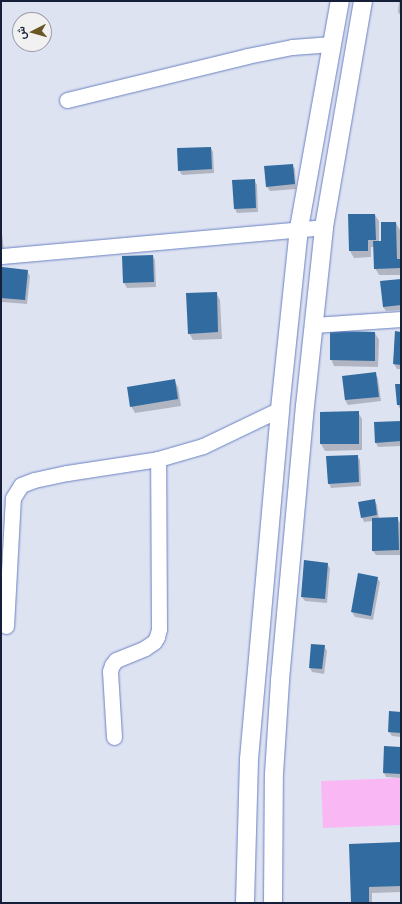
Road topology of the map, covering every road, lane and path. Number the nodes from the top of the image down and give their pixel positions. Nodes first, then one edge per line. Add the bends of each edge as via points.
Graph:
1 (340, 1) edge
2 (363, 1) edge
3 (332, 44) junction
4 (66, 100) dead end
5 (324, 227) junction
6 (299, 228) junction
7 (1, 256) edge
8 (401, 319) edge
9 (314, 325) junction
10 (280, 409) junction
11 (158, 459) junction
12 (6, 626) dead end
13 (114, 738) dead end
14 (245, 903) edge
15 (272, 903) edge

1 - 3 main road
2 - 5 main road
3 - 4 street via 292,47 247,56
3 - 6 main road
5 - 6 street
5 - 9 main road
6 - 7 street
6 - 10 main road
8 - 9 street
9 - 15 main road via 280,680 274,774
10 - 11 street via 203,446
10 - 14 main road via 249,759
11 - 12 street via 67,473 21,485 13,498
11 - 13 street via 158,638 145,648 116,660 112,665 110,671

